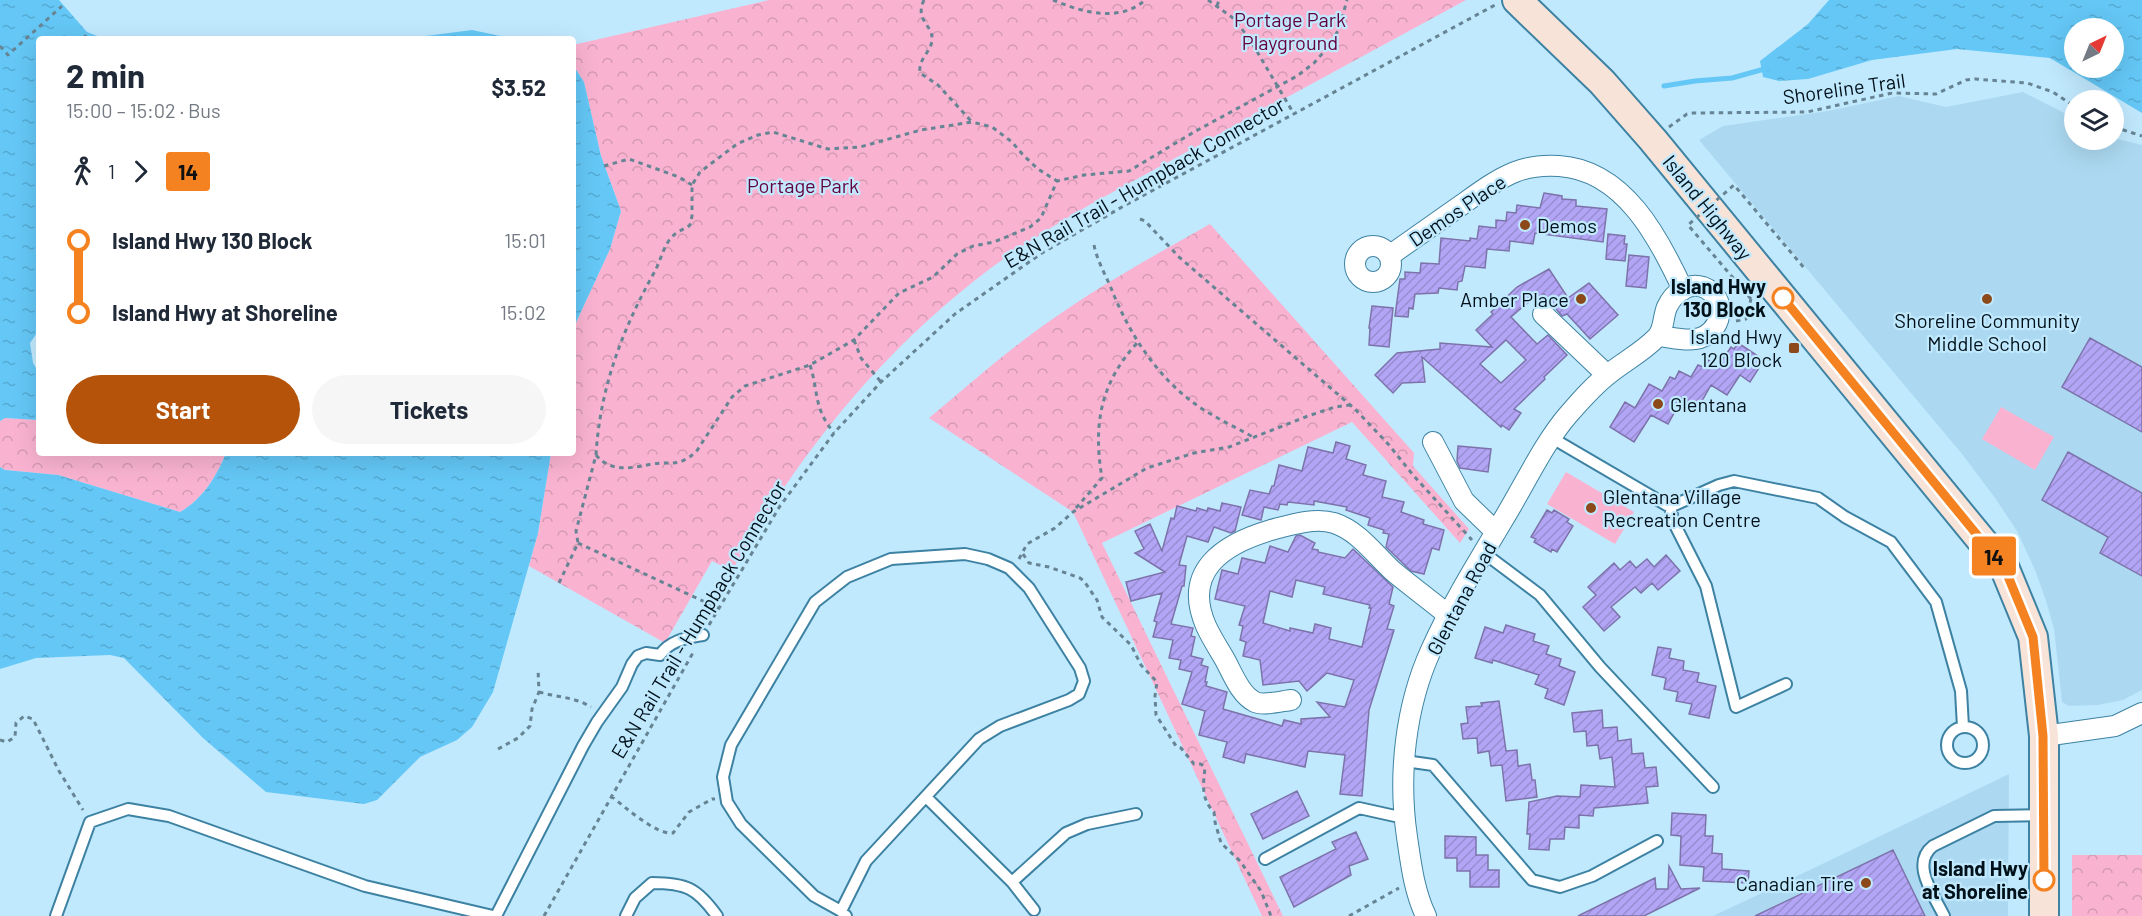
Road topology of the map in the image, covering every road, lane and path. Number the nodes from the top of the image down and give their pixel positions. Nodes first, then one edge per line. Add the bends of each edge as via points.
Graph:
1 (924, 0) edge
2 (1053, 0) edge
3 (1144, 0) edge
4 (1208, 0) edge
5 (1219, 0) edge
6 (1347, 0) edge
7 (1504, 4) edge
8 (62, 6) dead end
9 (1217, 6) junction
10 (87, 32) dead end
11 (85, 36) edge
12 (0, 46) edge
13 (1279, 86) junction
14 (2064, 99) edge
15 (1294, 114) junction
16 (972, 122) junction
17 (2124, 130) edge
18 (2142, 136) edge
19 (1653, 140) junction
20 (604, 166) dead end
21 (1057, 181) junction
22 (692, 185) junction
23 (1140, 219) dead end
24 (1094, 245) dead end
25 (1389, 256) dead end
26 (1805, 269) dead end
27 (1683, 290) junction
28 (1543, 314) dead end
29 (1719, 318) junction
30 (1659, 336) junction
31 (854, 340) junction
32 (1138, 342) junction
33 (810, 364) junction
34 (1607, 375) junction
35 (881, 382) junction
36 (1350, 405) junction
37 (834, 432) junction
38 (1253, 436) junction
39 (1552, 438) junction
40 (1433, 442) dead end
41 (596, 455) junction
42 (1670, 507) junction
43 (1073, 512) junction
44 (1496, 532) junction
45 (578, 543) junction
46 (1484, 553) junction
47 (559, 583) dead end
48 (718, 608) junction
49 (1448, 615) junction
50 (703, 634) junction
51 (538, 669) dead end
52 (1786, 684) dead end
53 (538, 692) junction
54 (1292, 700) dead end
55 (2142, 713) edge
56 (601, 716) junction
57 (1963, 727) dead end
58 (2043, 736) junction
59 (0, 740) edge
60 (498, 749) dead end
61 (1405, 761) junction
62 (1713, 787) dead end
63 (612, 796) junction
64 (926, 797) junction
65 (727, 802) junction
66 (1136, 814) dead end
67 (2043, 815) junction
68 (1404, 818) junction
69 (90, 822) junction
70 (1657, 841) dead end
71 (1265, 859) dead end
72 (1414, 880) junction
73 (1012, 882) junction
74 (1034, 910) dead end
75 (844, 914) edge
76 (56, 916) edge
77 (494, 916) edge
78 (544, 916) edge
79 (626, 916) edge
80 (717, 916) edge
81 (1271, 916) edge
82 (1349, 916) edge
83 (1426, 916) edge
84 (1944, 916) edge
85 (2044, 916) edge

1 - 16 path via 920,12 932,41 919,65 920,72 938,85
2 - 3 path via 1084,11 1120,13
4 - 9 path
5 - 9 path
6 - 13 path via 1339,29 1329,46 1314,63
7 - 15 path, E&N Rail Trail - Humpback Connector
7 - 19 main road, Island Highway via 1602,82
8 - 12 path via 8,55
9 - 13 path via 1249,38
10 - 11 path
13 - 15 path
13 - 21 path via 1130,171
14 - 19 path, Shoreline Trail via 2027,82 1975,79 1936,94 1892,93 1807,112 1687,114
15 - 35 path, E&N Rail Trail - Humpback Connector via 1042,253 955,314
16 - 21 path via 992,127
16 - 22 path via 921,130 860,147 828,150 773,132 737,144 700,172
17 - 18 path
19 - 58 main road, Island Highway via 2005,569 2033,637
20 - 22 path via 629,159
21 - 31 path via 1041,218 1030,227 957,254 933,277 899,294
22 - 41 path via 690,225 674,234 667,244 620,344 601,403
23 - 36 path
24 - 32 path via 1118,306
25 - 27 street, Demos Place via 1514,172 1538,165 1570,167 1600,178 1627,198 1665,252
26 - 29 path, bridge via 1734,185 1688,225 1751,300 1746,319 1733,322
27 - 29 street via 1689,286 1703,287 1715,297 1721,311
27 - 30 street via 1667,306
28 - 34 street
29 - 30 street via 1718,324 1696,339
30 - 34 street, Glentana Road
31 - 33 path
31 - 35 path via 861,358
32 - 38 path via 1174,386 1204,410
32 - 43 path via 1112,377 1105,397 1097,438 1102,478
33 - 37 path via 818,407
33 - 41 path via 745,386 732,397 696,452 674,465 615,467
34 - 39 street, Glentana Road via 1566,417
35 - 37 path, E&N Rail Trail - Humpback Connector
36 - 38 path
36 - 46 path
37 - 48 path, E&N Rail Trail - Humpback Connector via 780,506
38 - 43 path via 1229,447 1147,468
39 - 42 lane
39 - 44 street, Glentana Road
40 - 44 street via 1464,501
41 - 45 path via 576,531
42 - 52 lane via 1706,586 1736,707
42 - 57 lane via 1734,481 1818,498 1890,542 1936,602 1961,691
43 - 81 path via 1027,544 1025,560 1084,582 1097,600 1102,617 1131,645 1141,665 1157,682 1156,715 1176,746 1194,764 1205,768 1205,803 1214,812 1221,843 1240,861 1261,891
44 - 46 street, Glentana Road
45 - 47 path
45 - 48 path
46 - 49 street, Glentana Road
46 - 62 lane via 1540,595 1600,667
48 - 50 path, E&N Rail Trail - Humpback Connector
49 - 54 street via 1354,533 1334,523 1290,525 1237,545 1215,558 1204,571 1199,589 1206,627 1246,696 1258,704
49 - 61 street, Glentana Road via 1418,686
50 - 56 lane via 676,641 660,655 638,656
50 - 63 path, E&N Rail Trail - Humpback Connector
51 - 53 path
53 - 56 path via 580,700
53 - 60 path via 530,726
55 - 58 street via 2115,726
56 - 77 lane
58 - 67 main road, Island Highway
59 - 69 path via 7,742 15,737 16,723 24,716 33,719
61 - 68 street, Glentana Road
61 - 70 lane via 1433,765 1532,880 1560,887 1592,876
63 - 65 path via 666,834 673,833 688,812 712,799
63 - 78 path, E&N Rail Trail - Humpback Connector
64 - 65 lane via 979,739 1000,726 1069,700 1079,694 1084,681 1029,588 1009,568 988,558 965,554 891,559 847,577 815,603 731,745 723,777
64 - 73 lane
64 - 75 lane via 866,861
65 - 75 lane via 741,824 814,896
66 - 73 lane via 1087,824 1066,833
67 - 84 lane via 1994,816 1927,850 1923,871
67 - 85 main road, Island Highway
68 - 71 lane via 1359,808
68 - 72 street, Glentana Road
69 - 76 lane
69 - 77 lane via 128,809 169,816 365,886
72 - 82 path
72 - 83 street, Glentana Road
73 - 74 lane
79 - 80 lane via 635,898 652,883 674,883 695,891

